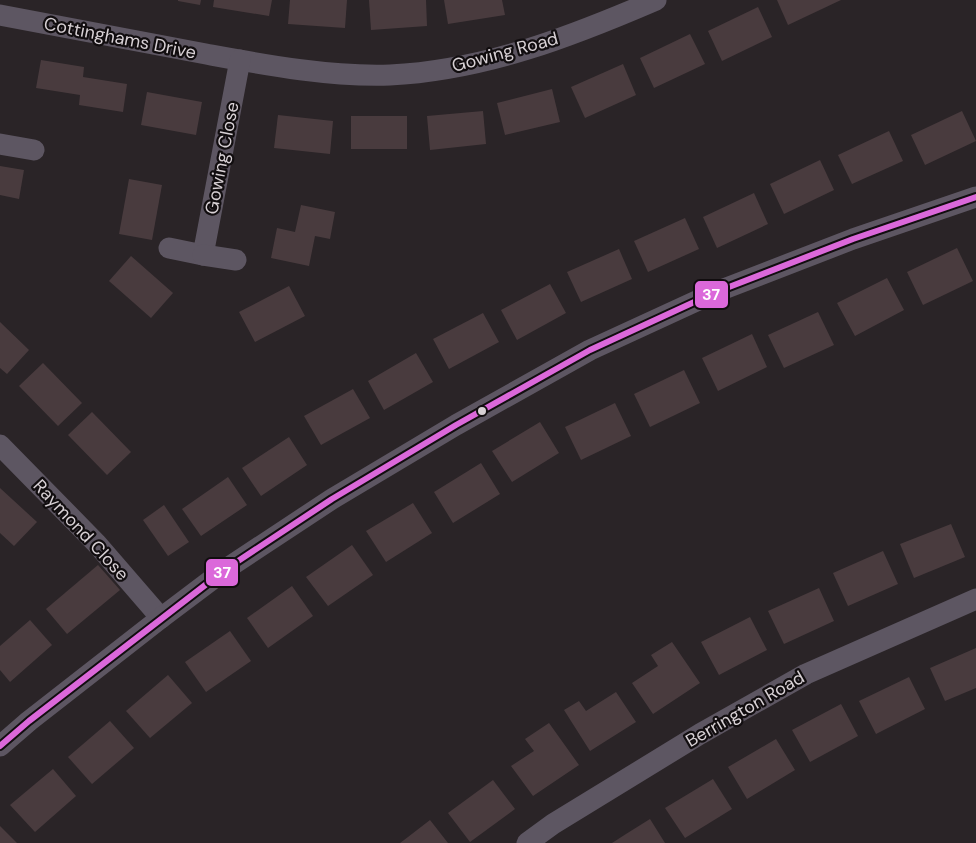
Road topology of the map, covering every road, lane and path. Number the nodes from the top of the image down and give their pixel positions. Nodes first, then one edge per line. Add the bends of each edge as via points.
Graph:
1 (656, 0) edge
2 (0, 15) edge
3 (240, 60) junction
4 (0, 144) edge
5 (33, 150) dead end
6 (976, 198) edge
7 (169, 248) dead end
8 (203, 255) junction
9 (236, 260) dead end
10 (0, 445) edge
11 (976, 599) edge
12 (161, 618) junction
13 (0, 746) edge
14 (527, 843) edge

1 - 3 street, Gowing Road via 525,51 461,67 390,75 320,73
2 - 3 street, Cottinghams Drive
3 - 8 street, Gowing Close
4 - 5 street
6 - 12 street via 853,239 716,292 590,350 332,499 226,569
7 - 8 street
8 - 9 street
10 - 12 street, Raymond Close via 98,544
11 - 14 street, Berrington Road via 806,674 700,734
12 - 13 street

